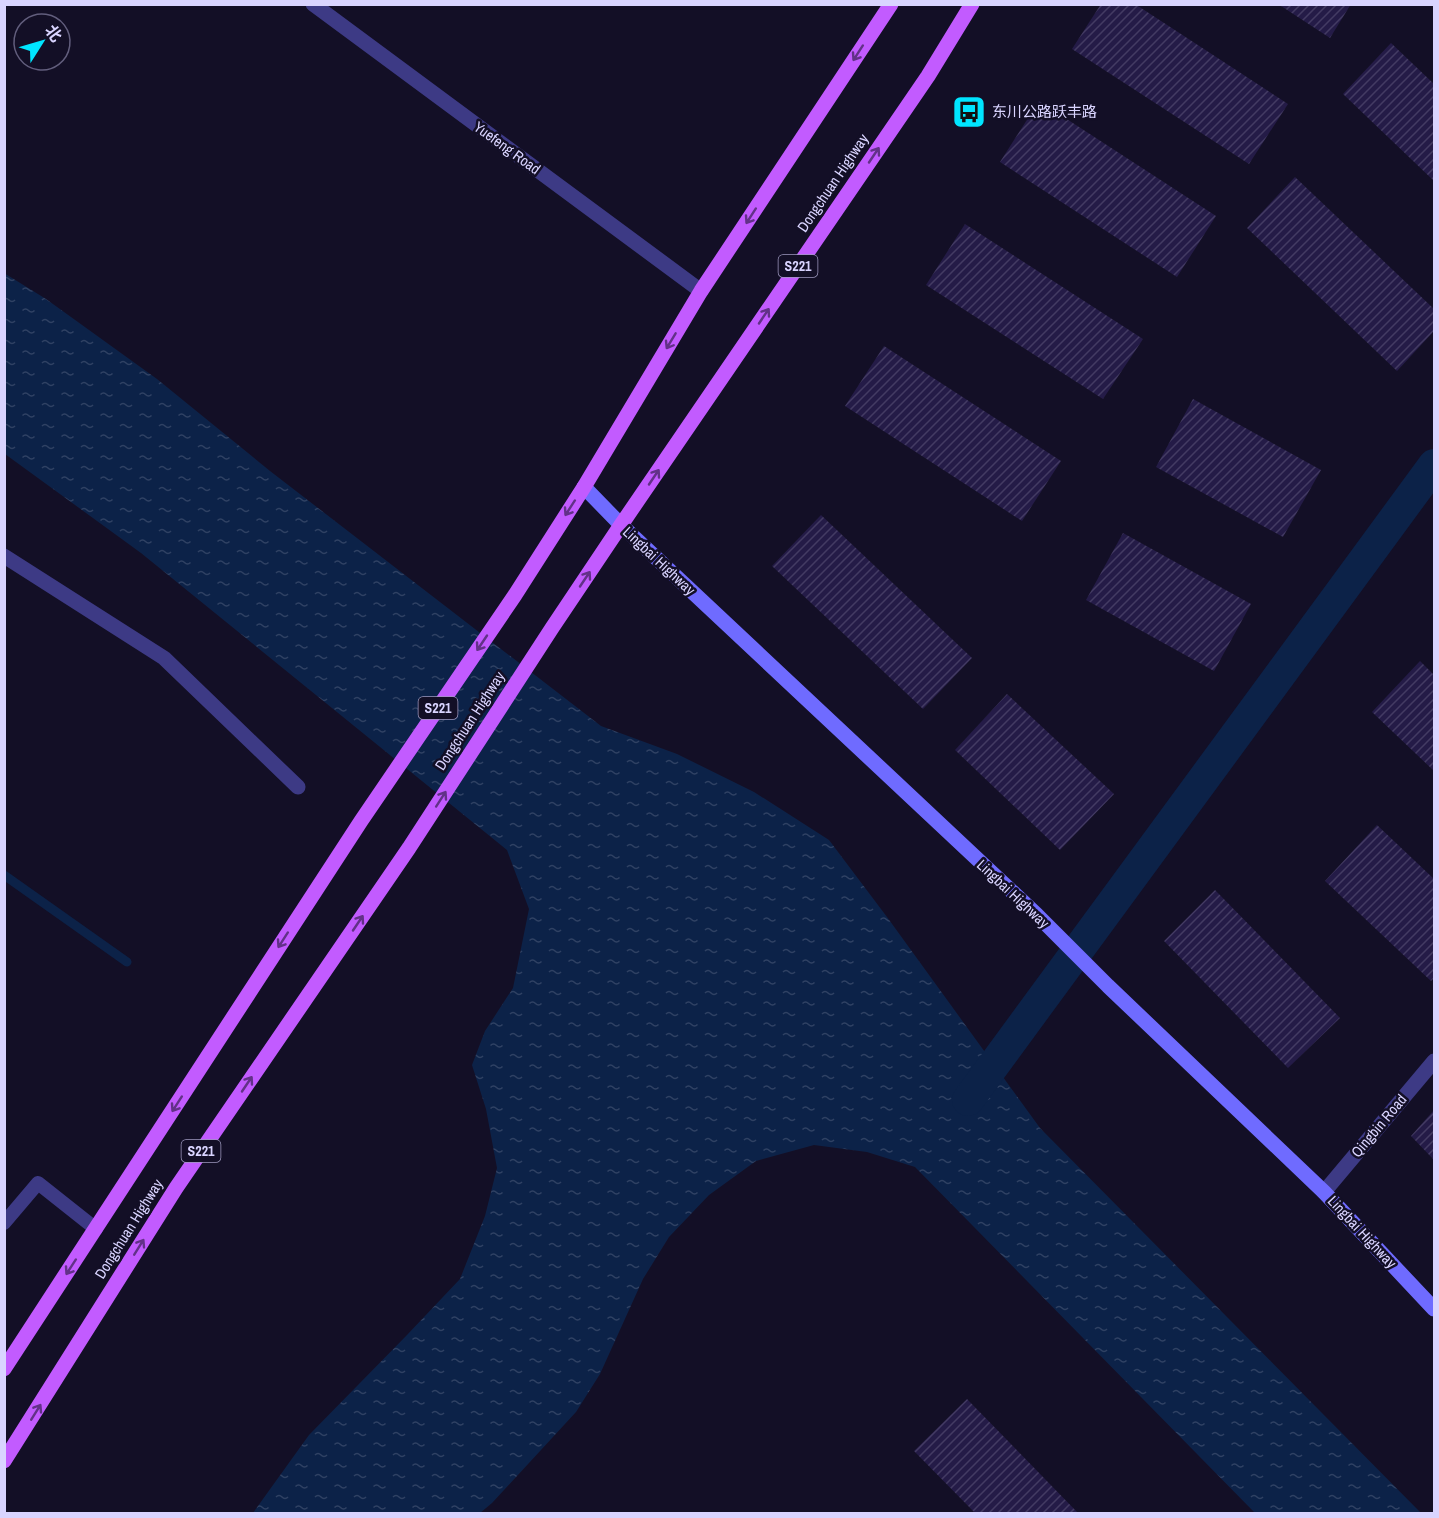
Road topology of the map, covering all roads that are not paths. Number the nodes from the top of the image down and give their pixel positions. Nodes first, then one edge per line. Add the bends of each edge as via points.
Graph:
1 (313, 4) edge
2 (891, 4) edge
3 (972, 4) edge
4 (701, 291) junction
5 (584, 487) junction
6 (621, 525) junction
7 (4, 556) edge
8 (298, 788) dead end
9 (1434, 1061) edge
10 (1324, 1192) junction
11 (4, 1223) edge
12 (96, 1229) junction
13 (1434, 1309) edge
14 (4, 1370) edge
15 (4, 1461) edge

1 - 4 street, Yuefeng Road
2 -> 4 main road, Dongchuan Highway / S221
6 -> 3 main road, Dongchuan Highway / S221 via 928,76
4 -> 5 main road, Dongchuan Highway / S221
5 - 6 street, Lingbai Highway
5 -> 12 main road, Dongchuan Highway / S221
6 - 10 street, Lingbai Highway via 1037,915
15 -> 6 main road, Dongchuan Highway / S221 via 176,1188 409,848
7 - 8 street via 164,658
9 - 10 street, Qingbin Road
10 - 13 street, Lingbai Highway
11 - 12 lane via 38,1183
12 -> 14 main road, Dongchuan Highway / S221

